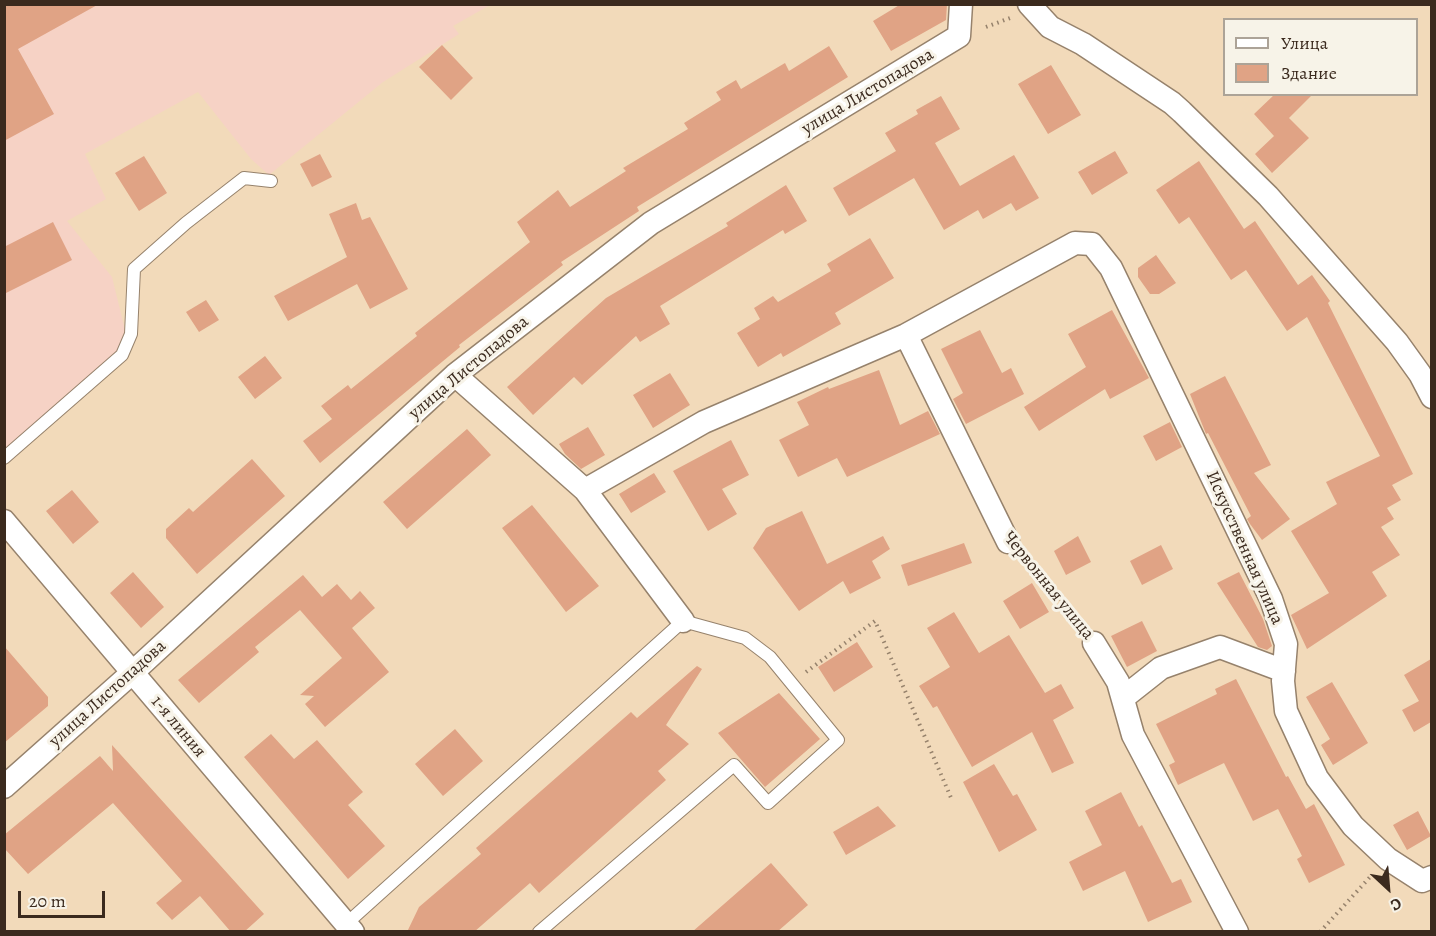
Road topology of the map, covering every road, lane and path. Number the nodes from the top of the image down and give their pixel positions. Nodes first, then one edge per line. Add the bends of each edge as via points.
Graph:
1 (961, 4) edge
2 (1030, 7) edge
3 (959, 36) junction
4 (271, 181) dead end
5 (906, 335) junction
6 (455, 375) junction
7 (1431, 397) edge
8 (4, 458) edge
9 (585, 490) junction
10 (4, 521) edge
11 (1008, 542) joint
12 (683, 621) junction
13 (1094, 643) joint
14 (1284, 671) junction
15 (132, 673) junction
16 (791, 683) junction
17 (1123, 698) junction
18 (4, 787) edge
19 (952, 800) dead end
20 (1388, 859) junction
21 (1427, 879) edge
22 (350, 928) edge
23 (539, 932) edge
24 (1237, 932) edge
25 (1320, 932) edge

1 - 3 street
2 - 3 path
2 - 7 street via 1050,27 1083,44 1177,107 1268,196 1390,334 1420,374
3 - 6 street, улица Листопадова via 651,223
4 - 8 lane via 244,178 134,269 131,334 122,355
5 - 9 street via 704,422
5 - 11 street, Червонная улица
5 - 14 street, Искусственная улица via 1075,243 1092,244 1111,268 1271,599 1286,644
6 - 9 street
6 - 15 street, улица Листопадова
9 - 12 street
10 - 15 street, 1-я линия
11 - 13 path, Червонная улица via 1026,564 1037,567
12 - 16 lane via 746,638 770,657
12 - 22 lane
13 - 17 street, Червонная улица via 1118,682
14 - 17 street via 1220,647 1161,668
14 - 20 street, Искусственная улица via 1286,711 1317,778 1353,826
15 - 18 street, улица Листопадова
15 - 22 street, 1-я линия
16 - 19 path via 874,621
16 - 23 lane via 838,740 768,803 734,765
17 - 24 street, Червонная улица via 1133,735
20 - 21 street, Искусственная улица
20 - 25 path

